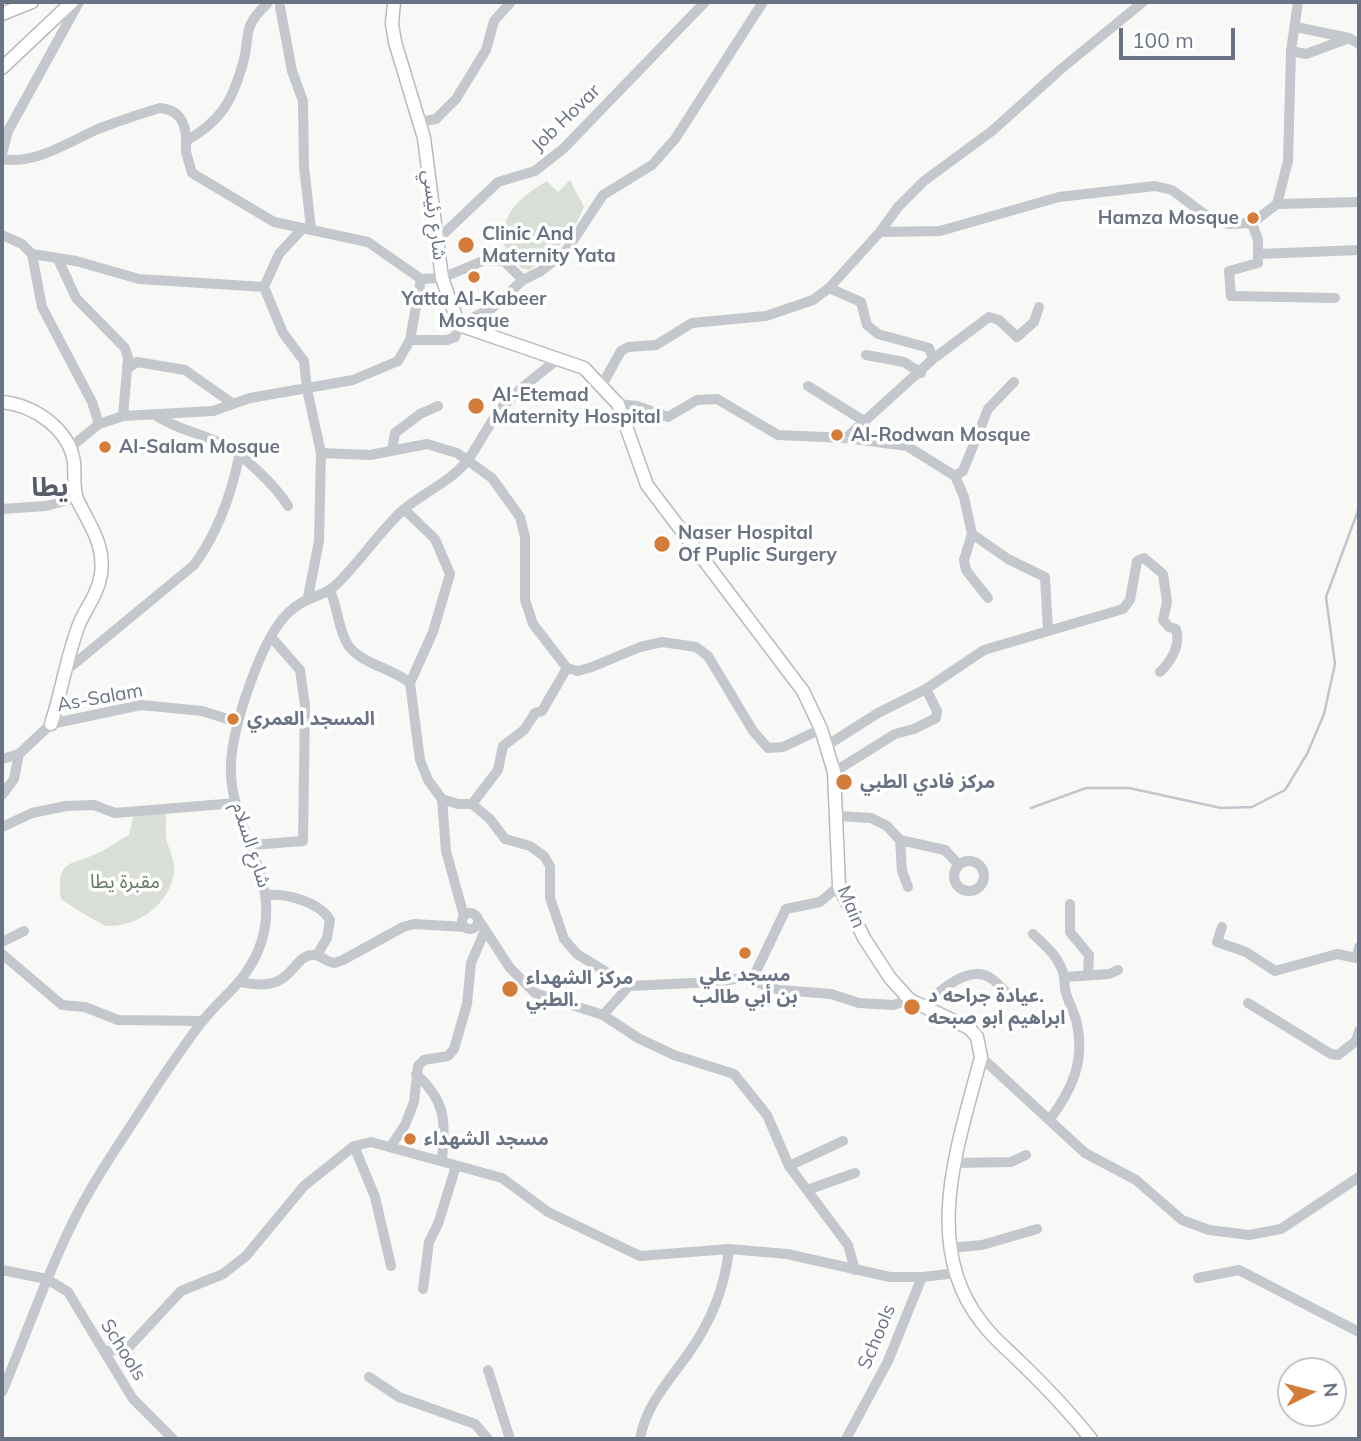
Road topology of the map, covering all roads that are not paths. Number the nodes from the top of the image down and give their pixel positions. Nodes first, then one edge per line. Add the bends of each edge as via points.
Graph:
1 (32, 2) edge
2 (72, 2) edge
3 (79, 2) edge
4 (290, 2) edge
5 (394, 2) edge
6 (511, 2) edge
7 (705, 2) edge
8 (762, 2) edge
9 (1143, 2) edge
10 (1298, 2) edge
11 (266, 3) edge
12 (280, 7) junction
13 (2, 14) edge
14 (1296, 27) junction
15 (1349, 38) junction
16 (1359, 44) edge
17 (1291, 51) junction
18 (2, 68) edge
19 (419, 122) junction
20 (187, 141) junction
21 (2, 154) edge
22 (2, 159) edge
23 (1359, 202) edge
24 (1277, 204) junction
25 (1252, 223) junction
26 (307, 228) junction
27 (880, 232) junction
28 (2, 235) edge
29 (438, 239) junction
30 (1359, 250) edge
31 (32, 254) junction
32 (1259, 254) junction
33 (58, 259) junction
34 (442, 278) junction
35 (421, 279) junction
36 (523, 281) junction
37 (264, 287) junction
38 (829, 288) junction
39 (1335, 298) dead end
40 (1039, 307) dead end
41 (459, 325) junction
42 (410, 340) junction
43 (866, 355) dead end
44 (558, 359) junction
45 (933, 359) junction
46 (128, 368) junction
47 (921, 373) junction
48 (1014, 382) dead end
49 (602, 385) junction
50 (808, 386) dead end
51 (307, 389) junction
52 (2, 402) edge
53 (232, 403) junction
54 (618, 404) junction
55 (438, 406) dead end
56 (155, 415) junction
57 (123, 416) junction
58 (864, 421) junction
59 (99, 424) junction
60 (846, 438) junction
61 (71, 447) junction
62 (392, 450) junction
63 (321, 453) junction
64 (239, 457) junction
65 (467, 461) junction
66 (955, 476) junction
67 (76, 498) junction
68 (288, 506) dead end
69 (404, 509) junction
70 (4, 510) edge
71 (972, 534) junction
72 (330, 591) junction
73 (308, 597) junction
74 (988, 598) dead end
75 (1048, 630) junction
76 (272, 638) junction
77 (567, 668) junction
78 (68, 669) junction
79 (1160, 672) dead end
80 (410, 683) junction
81 (926, 689) junction
82 (237, 722) junction
83 (51, 724) junction
84 (821, 729) junction
85 (827, 746) junction
86 (19, 754) junction
87 (2, 759) edge
88 (834, 772) junction
89 (2, 795) edge
90 (442, 799) junction
91 (236, 803) junction
92 (472, 804) junction
93 (839, 816) junction
94 (2, 827) edge
95 (900, 840) junction
96 (252, 845) junction
97 (958, 864) dead end
98 (839, 886) junction
99 (908, 887) dead end
100 (267, 895) junction
101 (1070, 904) dead end
102 (472, 923) junction
103 (1222, 927) dead end
104 (24, 931) dead end
105 (1033, 934) dead end
106 (2, 942) edge
107 (1359, 947) edge
108 (2, 954) edge
109 (500, 954) junction
110 (317, 955) junction
111 (1118, 970) dead end
112 (1088, 973) junction
113 (1064, 978) junction
114 (752, 980) junction
115 (241, 982) junction
116 (629, 986) junction
117 (1012, 999) dead end
118 (910, 1000) junction
119 (1248, 1003) dead end
120 (926, 1005) junction
121 (603, 1014) junction
122 (202, 1021) junction
123 (1359, 1031) edge
124 (981, 1057) junction
125 (416, 1074) junction
126 (1050, 1119) junction
127 (843, 1141) dead end
128 (354, 1146) junction
129 (391, 1146) junction
130 (1027, 1156) dead end
131 (442, 1160) junction
132 (954, 1163) junction
133 (456, 1166) junction
134 (789, 1166) junction
135 (855, 1173) dead end
136 (1359, 1177) edge
137 (807, 1190) junction
138 (1037, 1229) dead end
139 (950, 1248) junction
140 (729, 1249) junction
141 (391, 1266) dead end
142 (2, 1270) edge
143 (855, 1270) junction
144 (956, 1273) junction
145 (922, 1277) junction
146 (1198, 1278) dead end
147 (47, 1279) junction
148 (423, 1289) dead end
149 (1359, 1332) edge
150 (105, 1351) junction
151 (488, 1370) dead end
152 (369, 1377) dead end
153 (2, 1392) edge
154 (173, 1439) edge
155 (488, 1439) edge
156 (510, 1439) edge
157 (640, 1439) edge
158 (846, 1439) edge
159 (1091, 1439) edge

1 - 13 main road
2 - 18 main road
3 - 21 street via 8,131
4 - 12 street
5 - 19 main road, شارع رئيسي via 395,43
6 - 19 street via 494,21 486,50 456,99 436,119
7 - 29 street, Job Hovar via 564,148 535,171 498,182
8 - 36 street via 675,139 652,164 603,195 566,251
9 - 27 street via 992,131 925,181
10 - 14 street
11 - 12 street
11 - 20 street via 248,26 243,62 228,102 213,125
12 - 26 street via 292,71 303,100
14 - 15 street
14 - 17 street
15 - 16 street
15 - 17 street via 1306,54
17 - 24 street via 1287,161
19 - 29 main road, شارع رئيسي
20 - 22 street via 186,128 176,113 160,108 34,158
20 - 26 street via 192,173 274,222
23 - 24 street
24 - 25 street
25 - 27 street via 1228,224 1207,216 1172,190 1155,186 1059,197 940,232
25 - 32 street
26 - 35 street via 368,242
26 - 37 street via 279,254
27 - 38 street
28 - 31 street
29 - 34 main road, شارع رئيسي
30 - 32 street
31 - 33 street
31 - 59 street via 42,307
32 - 39 street via 1257,264 1228,271 1231,296
33 - 37 street via 139,279
33 - 46 street via 76,298 122,343
34 - 35 street
34 - 36 street via 485,260 505,261
34 - 41 main road, شارع رئيسي
35 - 42 street
36 - 41 street via 492,308
37 - 51 street via 283,333 304,361
38 - 45 street via 861,302 867,325 878,334 929,348
38 - 49 street via 788,310 701,321 656,345 628,347 621,351
40 - 45 street via 1034,322 1017,337 989,317
41 - 42 street via 455,337 447,340
41 - 44 main road
42 - 51 street via 398,361 353,380
43 - 47 street via 904,362
44 - 49 main road, Main via 584,368
44 - 65 street via 508,400
45 - 47 street
46 - 53 street via 137,362 185,370
46 - 57 street
47 - 58 street
48 - 66 street via 988,409 963,471
49 - 54 main road, Main
50 - 58 street
51 - 53 street
51 - 63 street
52 - 61 main road via 34,411
53 - 56 street via 213,411
54 - 60 street via 668,417 697,400 717,399 778,435
54 - 84 main road, Main via 647,485 803,691
55 - 62 street via 395,433
56 - 57 street
56 - 64 street via 176,429 223,444
57 - 59 street
58 - 60 street
59 - 61 street
60 - 66 street via 907,446
61 - 67 main road
62 - 63 street via 370,455
62 - 65 street via 427,444
63 - 73 street via 319,541
64 - 68 street via 270,483
64 - 78 street via 233,486 207,547 194,565
65 - 69 street
65 - 77 street via 492,478 520,517 525,537 525,600 533,624
66 - 71 street
67 - 70 street
67 - 78 main road via 99,540 102,564
69 - 72 street
69 - 80 street via 435,539 450,574 433,632
71 - 74 street via 965,570
71 - 75 street via 1045,577
72 - 73 street, شارع السلام
72 - 80 street via 347,644 361,657 397,671
73 - 76 street, شارع السلام via 282,620
75 - 79 street via 1122,609 1129,600 1137,561 1144,558 1163,574 1167,602 1163,620 1176,629 1178,637
75 - 81 street via 984,650
76 - 82 street, شارع السلام
76 - 96 street via 300,670 305,705 303,841
77 - 84 street via 578,671 640,647 681,642 708,656 768,748 783,747
77 - 92 street via 542,711 503,746 498,771
78 - 83 main road
80 - 90 street via 419,760
81 - 85 street
81 - 88 street via 936,718 895,734
82 - 83 street, As-Salam via 202,711 141,705
82 - 91 street, شارع السلام via 231,771
83 - 86 street
84 - 85 main road, Main
85 - 88 main road, Main
86 - 87 street
86 - 89 street via 14,779
88 - 93 main road, Main
90 - 92 street
90 - 102 street via 446,852
91 - 94 street via 119,813 94,805 66,806 32,813
91 - 96 street, شارع السلام
92 - 116 street via 505,839 530,846 544,856 550,866 550,898 564,939 577,954
93 - 95 street via 871,818
93 - 98 main road, Main
95 - 97 street via 945,850
95 - 99 street
96 - 100 street, شارع السلام
98 - 114 street via 820,902 786,909
98 - 118 main road, Main via 864,938
100 - 110 street via 298,898 327,915 330,928
100 - 115 street, شارع السلام via 265,930
101 - 112 street via 1070,932 1089,955
102 - 109 street
102 - 109 street
102 - 110 street via 403,927 334,963
102 - 125 street via 467,1004 454,1049 448,1056 424,1060
103 - 107 street via 1217,942 1246,952 1275,971 1336,954 1356,958
104 - 106 street
105 - 113 street via 1059,963
108 - 122 street via 62,1005 85,1007 118,1020
109 - 121 street via 535,993
110 - 115 street via 305,957 277,983 257,986
111 - 112 street
112 - 113 street
113 - 126 street via 1077,1023 1079,1066 1068,1096
114 - 116 street
114 - 118 street via 780,990 831,994 870,1004
115 - 122 street, شارع السلام
116 - 121 street
117 - 120 street via 991,978 979,974 943,986
118 - 120 main road
119 - 123 street via 1331,1054 1348,1050
120 - 124 main road via 968,1028 977,1037
121 - 134 street via 674,1055 734,1074 767,1115
122 - 147 street, شارع السلام via 97,1178
124 - 126 street
124 - 132 main road
125 - 129 street via 414,1102
125 - 131 street via 441,1102
126 - 136 street via 1086,1153 1136,1180 1182,1220 1227,1234 1281,1228
127 - 134 street
128 - 129 street via 371,1142
128 - 141 street via 375,1197
128 - 150 street via 304,1186 246,1256 223,1274 181,1292 128,1349
129 - 131 street
130 - 132 street via 1011,1162
131 - 133 street
132 - 139 main road via 948,1196
133 - 140 street via 502,1178 548,1212 631,1253 649,1256
133 - 148 street via 429,1242
134 - 137 street
135 - 137 street
137 - 143 street via 848,1245
138 - 139 street via 982,1245
139 - 144 main road
140 - 143 street via 787,1254
140 - 157 street via 720,1297 689,1353 652,1405
142 - 147 street
143 - 145 street
144 - 145 street
144 - 159 main road via 967,1302 983,1325 1067,1408
145 - 158 street, Schools via 888,1361
146 - 149 street via 1240,1270
147 - 150 street, Schools via 68,1292
147 - 153 street, شارع السلام
150 - 154 street, Schools via 133,1399
151 - 156 street
152 - 155 street via 399,1398 475,1424

